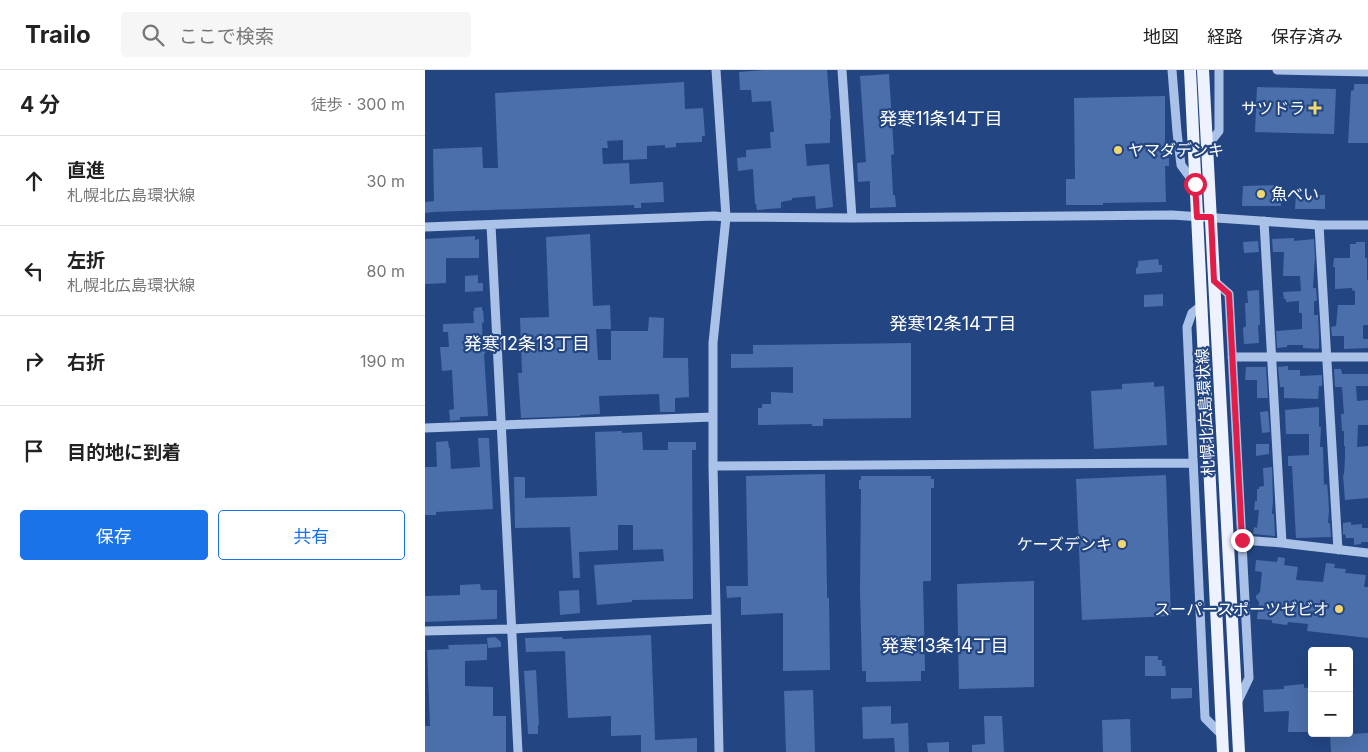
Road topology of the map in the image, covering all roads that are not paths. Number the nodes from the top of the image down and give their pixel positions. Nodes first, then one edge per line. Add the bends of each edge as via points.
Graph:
1 (716, 70) edge
2 (841, 70) edge
3 (1173, 70) edge
4 (1190, 70) edge
5 (1203, 70) edge
6 (1219, 70) edge
7 (1277, 70) edge
8 (1368, 72) edge
9 (1207, 146) junction
10 (1195, 184) junction
11 (726, 217) junction
12 (1197, 217) junction
13 (1211, 217) junction
14 (852, 218) junction
15 (1264, 222) junction
16 (491, 225) junction
17 (1319, 225) junction
18 (1368, 225) edge
19 (425, 227) edge
20 (1214, 281) junction
21 (1201, 306) junction
22 (1233, 357) junction
23 (1272, 357) junction
24 (1327, 357) junction
25 (1368, 358) edge
26 (713, 417) junction
27 (501, 426) junction
28 (425, 428) edge
29 (1193, 463) junction
30 (713, 466) junction
31 (1242, 540) junction
32 (1282, 543) junction
33 (1338, 550) junction
34 (1368, 554) edge
35 (716, 619) junction
36 (511, 629) junction
37 (425, 631) edge
38 (1237, 703) junction
39 (1222, 735) junction
40 (518, 752) edge
41 (719, 752) edge
42 (1223, 752) edge
43 (1239, 752) edge

1 - 11 street
2 - 14 street
3 - 10 street via 1181,165
4 - 10 main road, 札幌北広島環状線
5 - 9 main road, 札幌北広島環状線
6 - 9 street via 1219,131
7 - 8 street
9 - 13 main road, 札幌北広島環状線
10 - 12 main road, 札幌北広島環状線
11 - 14 street
11 - 16 street
11 - 26 street via 713,343
12 - 13 street
12 - 14 street
12 - 21 main road, 札幌北広島環状線
13 - 15 street
13 - 20 main road, 札幌北広島環状線
15 - 17 street
15 - 23 street
16 - 19 street
16 - 27 street
17 - 18 street
17 - 24 street
20 - 22 street via 1229,294
20 - 38 main road, 札幌北広島環状線
21 - 29 street via 1192,313 1187,327
21 - 39 main road, 札幌北広島環状線
22 - 23 street
22 - 31 street
23 - 24 street
23 - 32 street
24 - 25 street
24 - 33 street
26 - 27 street
26 - 30 street
27 - 28 street
27 - 36 street
29 - 30 street
29 - 39 street via 1205,718
30 - 35 street
31 - 32 street
31 - 38 street via 1249,678
32 - 33 street
33 - 34 street
35 - 36 street
35 - 41 street
36 - 37 street
36 - 40 street
38 - 43 main road, 札幌北広島環状線
39 - 42 main road, 札幌北広島環状線

